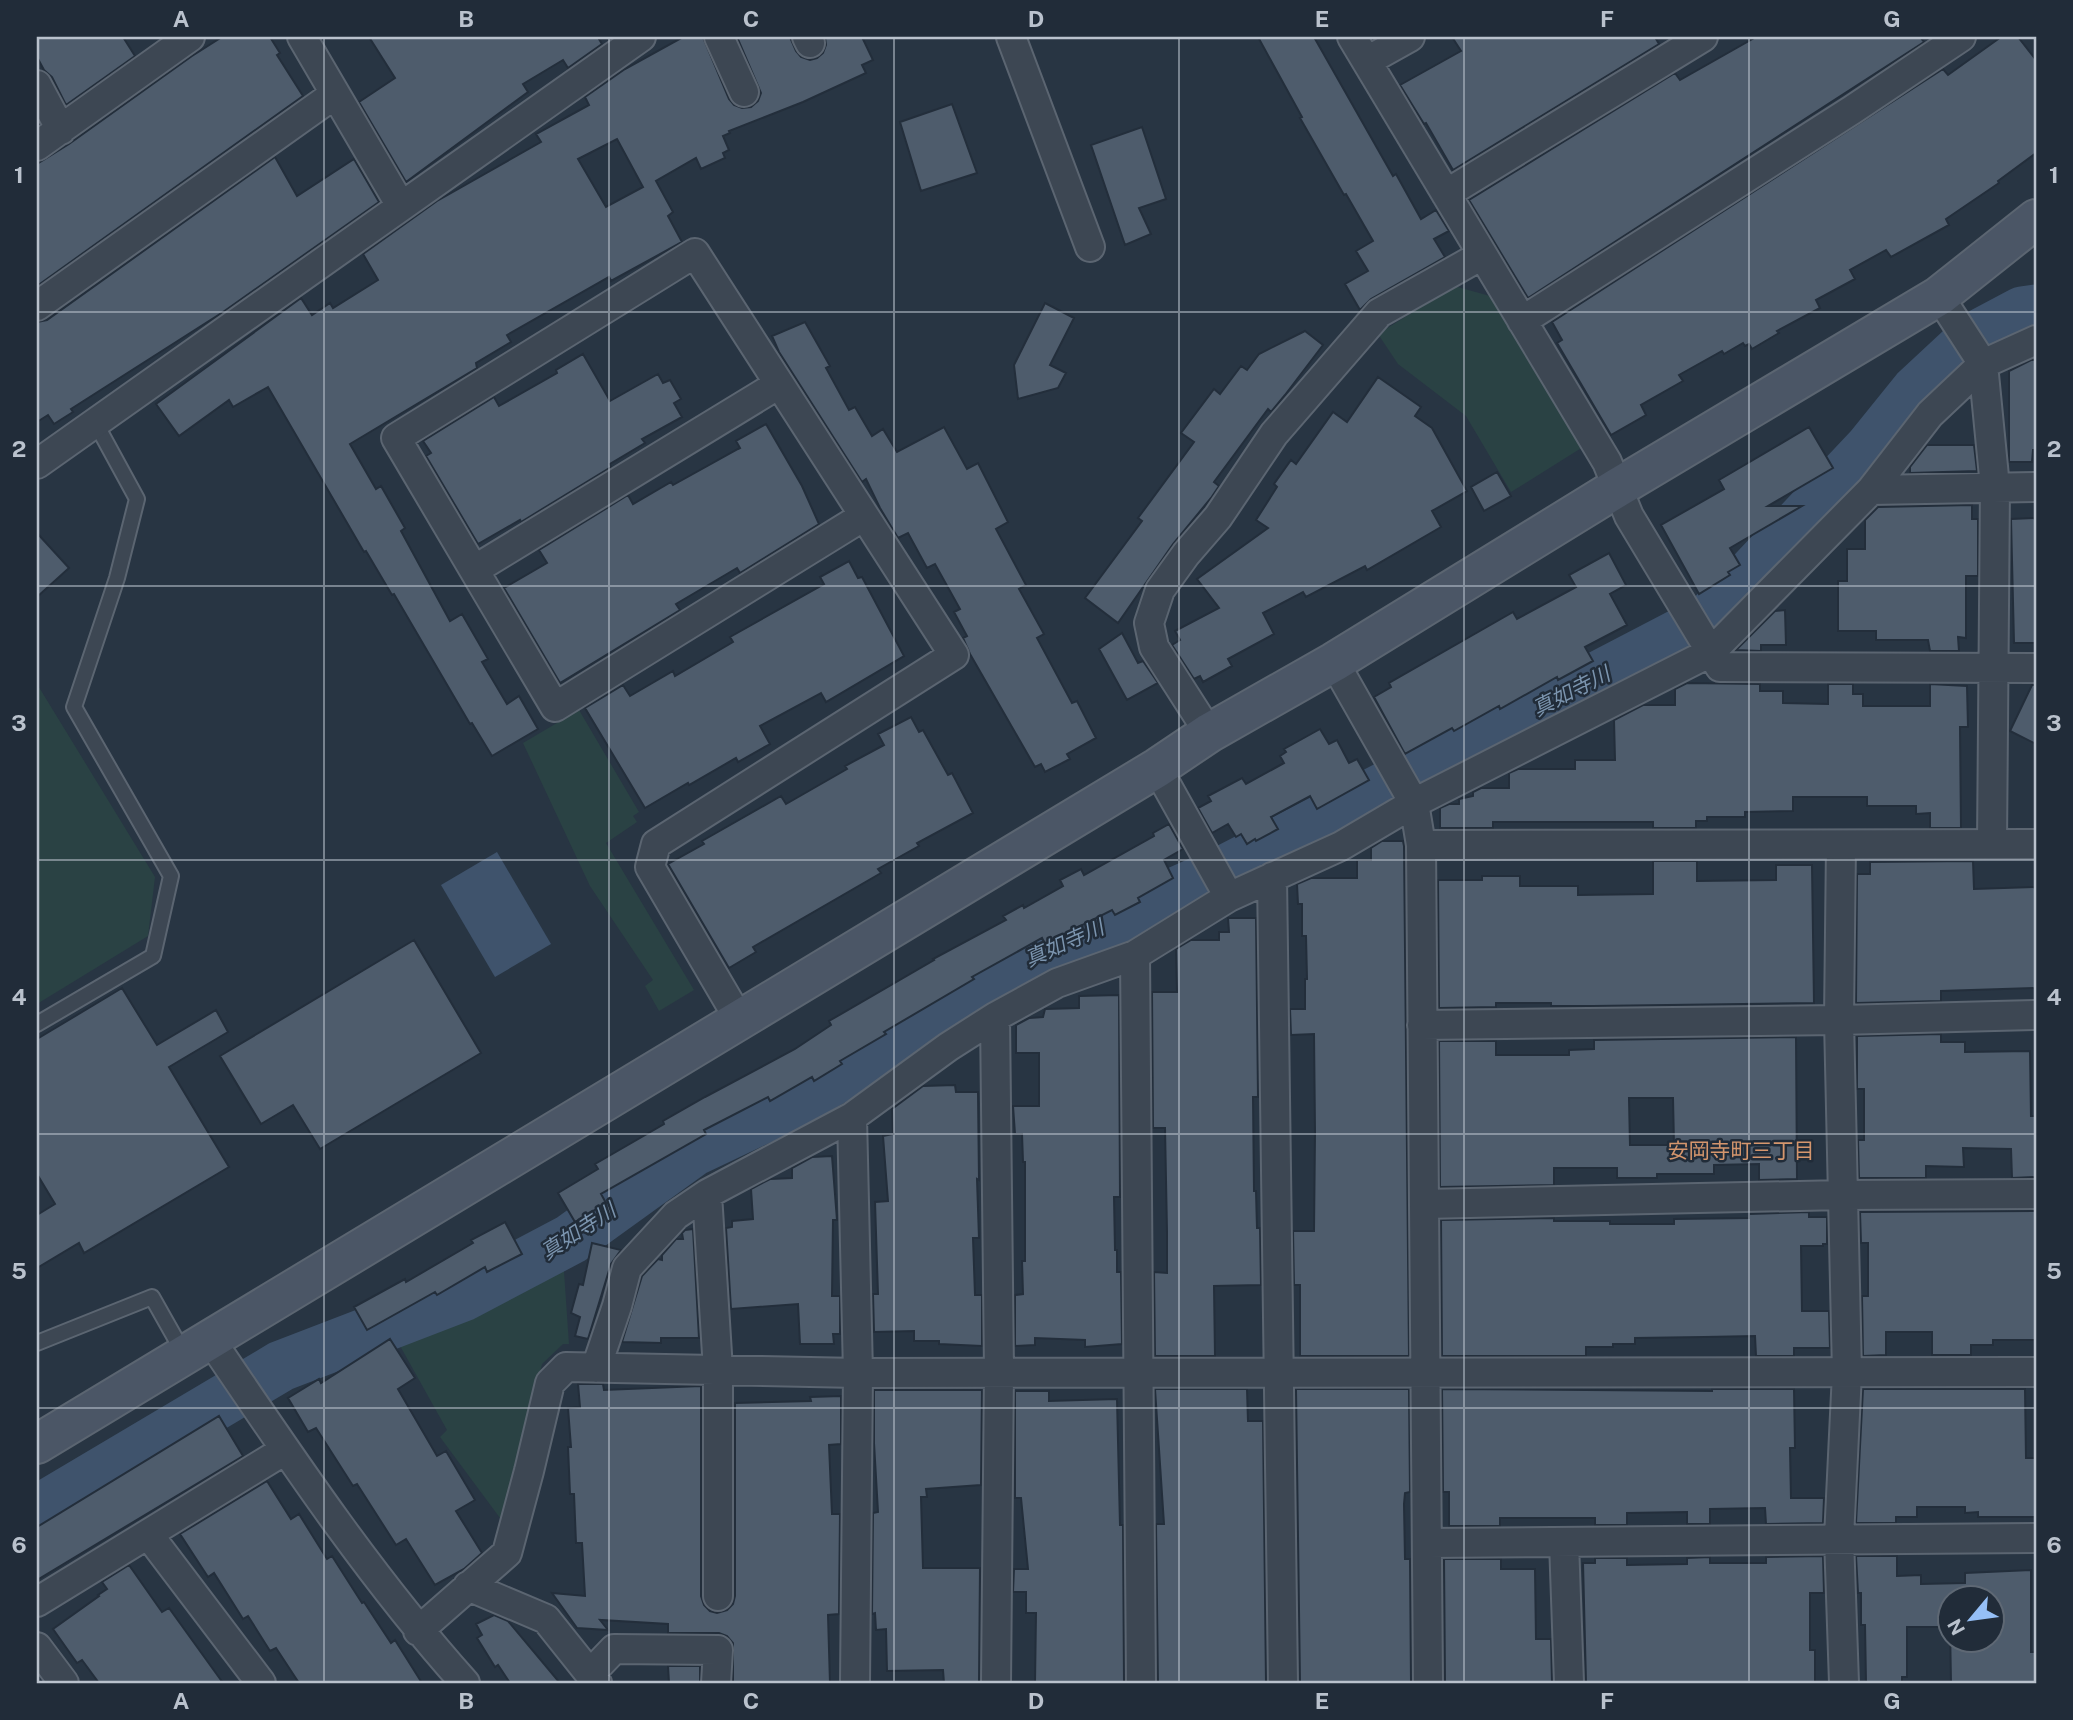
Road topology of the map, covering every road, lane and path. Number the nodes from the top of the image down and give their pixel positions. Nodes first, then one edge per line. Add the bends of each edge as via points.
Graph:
1 (641, 37) edge
2 (719, 37) edge
3 (1011, 37) edge
4 (1352, 37) edge
5 (1410, 37) edge
6 (1703, 37) edge
7 (1961, 37) edge
8 (310, 40) edge
9 (172, 42) edge
10 (1367, 61) junction
11 (37, 85) edge
12 (744, 92) dead end
13 (335, 94) junction
14 (61, 130) junction
15 (37, 146) edge
16 (1446, 194) junction
17 (401, 206) junction
18 (2036, 219) edge
19 (1090, 247) dead end
20 (1482, 255) junction
21 (1939, 296) junction
22 (37, 306) edge
23 (1522, 321) junction
24 (2036, 341) edge
25 (1983, 364) junction
26 (779, 384) junction
27 (95, 422) junction
28 (37, 464) edge
29 (1995, 487) junction
30 (2036, 487) edge
31 (1617, 488) junction
32 (1871, 490) junction
33 (864, 516) junction
34 (474, 570) junction
35 (1711, 652) junction
36 (1334, 662) junction
37 (1993, 668) junction
38 (2036, 668) edge
39 (1209, 733) junction
40 (1157, 768) junction
41 (1414, 803) junction
42 (1992, 844) junction
43 (2036, 844) edge
44 (1421, 845) junction
45 (1841, 845) junction
46 (1272, 877) junction
47 (1229, 897) junction
48 (1135, 955) junction
49 (2036, 1015) edge
50 (995, 1017) junction
51 (739, 1018) junction
52 (1839, 1020) junction
53 (37, 1024) edge
54 (1422, 1025) junction
55 (852, 1117) junction
56 (706, 1194) junction
57 (2036, 1194) edge
58 (1843, 1195) junction
59 (1424, 1204) junction
60 (37, 1343) edge
61 (197, 1347) junction
62 (596, 1368) junction
63 (718, 1370) junction
64 (999, 1371) junction
65 (1139, 1371) junction
66 (1277, 1372) junction
67 (1426, 1372) junction
68 (2036, 1372) edge
69 (858, 1373) junction
70 (1847, 1373) junction
71 (37, 1444) edge
72 (285, 1450) junction
73 (148, 1534) junction
74 (1839, 1538) junction
75 (2036, 1538) edge
76 (1564, 1542) junction
77 (1427, 1543) junction
78 (468, 1586) junction
79 (718, 1596) dead end
80 (37, 1602) edge
81 (418, 1631) junction
82 (37, 1647) edge
83 (593, 1679) edge
84 (64, 1683) edge
85 (261, 1683) edge
86 (465, 1683) edge
87 (716, 1683) edge
88 (855, 1683) edge
89 (996, 1683) edge
90 (1141, 1683) edge
91 (1283, 1683) edge
92 (1428, 1683) edge
93 (1569, 1683) edge
94 (1844, 1683) edge

1 - 17 street
2 - 12 street
3 - 19 street
4 - 10 street
5 - 10 street
6 - 16 street
7 - 23 street
8 - 13 street
9 - 14 street
10 - 16 street
11 - 14 street
13 - 17 street
13 - 22 street
14 - 15 street
16 - 20 street
17 - 27 street
18 - 21 street
20 - 23 street
20 - 39 street via 1379,313 1274,434 1218,517 1160,590 1149,624 1154,647
21 - 25 street
21 - 31 street
23 - 31 street
24 - 25 street
25 - 29 street
25 - 32 street via 1930,414
26 - 33 street
26 - 34 street
26 - 34 street via 695,253 396,438
27 - 28 street
27 - 53 lane via 137,499 117,578 74,707 171,876 153,956
29 - 30 street
29 - 32 street
29 - 37 street
31 - 35 street via 1629,516
31 - 36 street
32 - 35 street
33 - 34 street via 555,707
33 - 51 street via 954,655 656,844 650,867
35 - 37 street via 1720,667
35 - 41 street
36 - 39 street
36 - 41 street
37 - 38 street
37 - 42 street
39 - 40 street
40 - 47 street
40 - 51 street
41 - 44 street
41 - 46 street via 1341,846
42 - 43 street
42 - 45 street
44 - 45 street
44 - 54 street
45 - 52 street
46 - 47 street
46 - 66 street
47 - 48 street
48 - 50 street via 1057,983
48 - 65 street
49 - 52 street
50 - 55 street
50 - 64 street
51 - 61 street
52 - 54 street
52 - 58 street
54 - 59 street
55 - 56 street
55 - 69 street
56 - 62 street via 676,1215 627,1268
56 - 63 street
57 - 58 street
58 - 59 street
58 - 70 street
59 - 67 street
60 - 61 lane via 152,1297
61 - 71 street
61 - 72 street
62 - 63 street
62 - 78 street via 566,1367 550,1383 507,1553
63 - 69 street
63 - 79 street
64 - 65 street
64 - 69 street
64 - 89 street
65 - 66 street
65 - 90 street
66 - 67 street
66 - 91 street
67 - 70 street
67 - 77 street
68 - 70 street
69 - 88 street
70 - 74 street
72 - 73 street
72 - 81 street
73 - 80 street
73 - 85 street
74 - 75 street
74 - 76 street
74 - 94 street
76 - 77 street
76 - 93 street
77 - 92 street
78 - 81 street
78 - 83 street via 546,1619
81 - 86 street
82 - 84 street
83 - 87 street via 614,1649 718,1650

